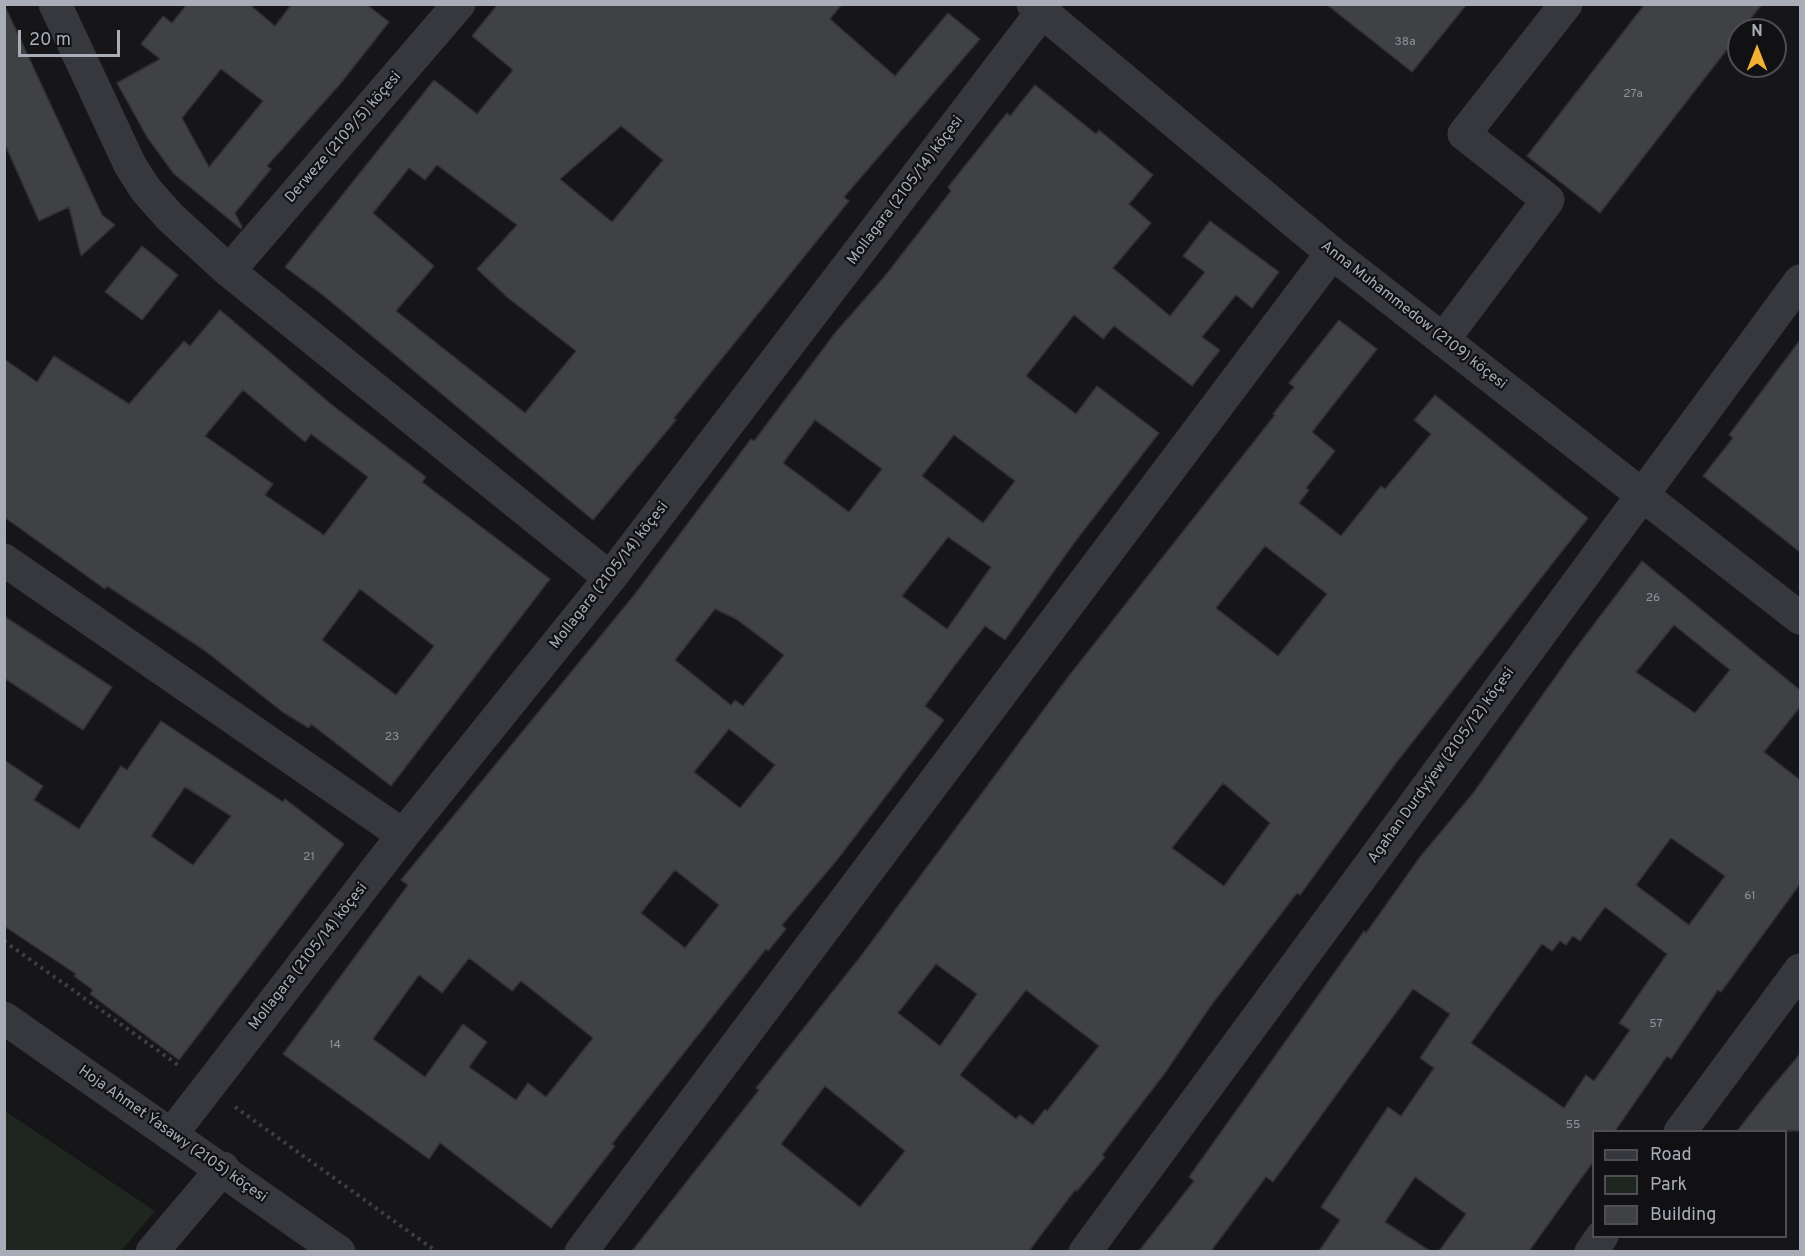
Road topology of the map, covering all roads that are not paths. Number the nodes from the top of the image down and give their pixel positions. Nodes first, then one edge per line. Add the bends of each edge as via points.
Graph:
1 (55, 4) edge
2 (459, 4) edge
3 (1566, 4) edge
4 (1038, 8) edge
5 (1332, 253) junction
6 (229, 271) junction
7 (1800, 281) edge
8 (1443, 340) junction
9 (1642, 494) junction
10 (4, 560) edge
11 (610, 578) junction
12 (1800, 618) edge
13 (403, 835) junction
14 (1800, 970) edge
15 (4, 1018) edge
16 (1681, 1130) edge
17 (171, 1135) junction
18 (223, 1168) junction
19 (1601, 1238) edge
20 (152, 1251) edge
21 (339, 1251) edge
22 (581, 1251) edge
23 (1085, 1251) edge
24 (1591, 1251) edge

1 - 6 street via 130,165 146,190
2 - 6 street, Derweze (2109/5) köçesi
3 - 8 street via 1464,134 1548,200
4 - 5 street, Anna Muhammedow (2109) köçesi
4 - 11 street, Mollagara (2105/14) köçesi
5 - 8 street, Anna Muhammedow (2109) köçesi
5 - 22 street
6 - 11 street
7 - 9 street, Agahan Durdyýew (2105/12) köçesi
8 - 9 street, Anna Muhammedow (2109) köçesi
9 - 12 street, Anna Muhammedow (2109) köçesi
9 - 23 street, Agahan Durdyýew (2105/12) köçesi
10 - 13 street
11 - 13 street, Mollagara (2105/14) köçesi
13 - 17 street, Mollagara (2105/14) köçesi
14 - 16 street
15 - 17 street, Hoja Ahmet Ýasawy (2105) köçesi
17 - 18 street, Hoja Ahmet Ýasawy (2105) köçesi
18 - 20 street
18 - 21 street, Hoja Ahmet Ýasawy (2105) köçesi
19 - 24 street

